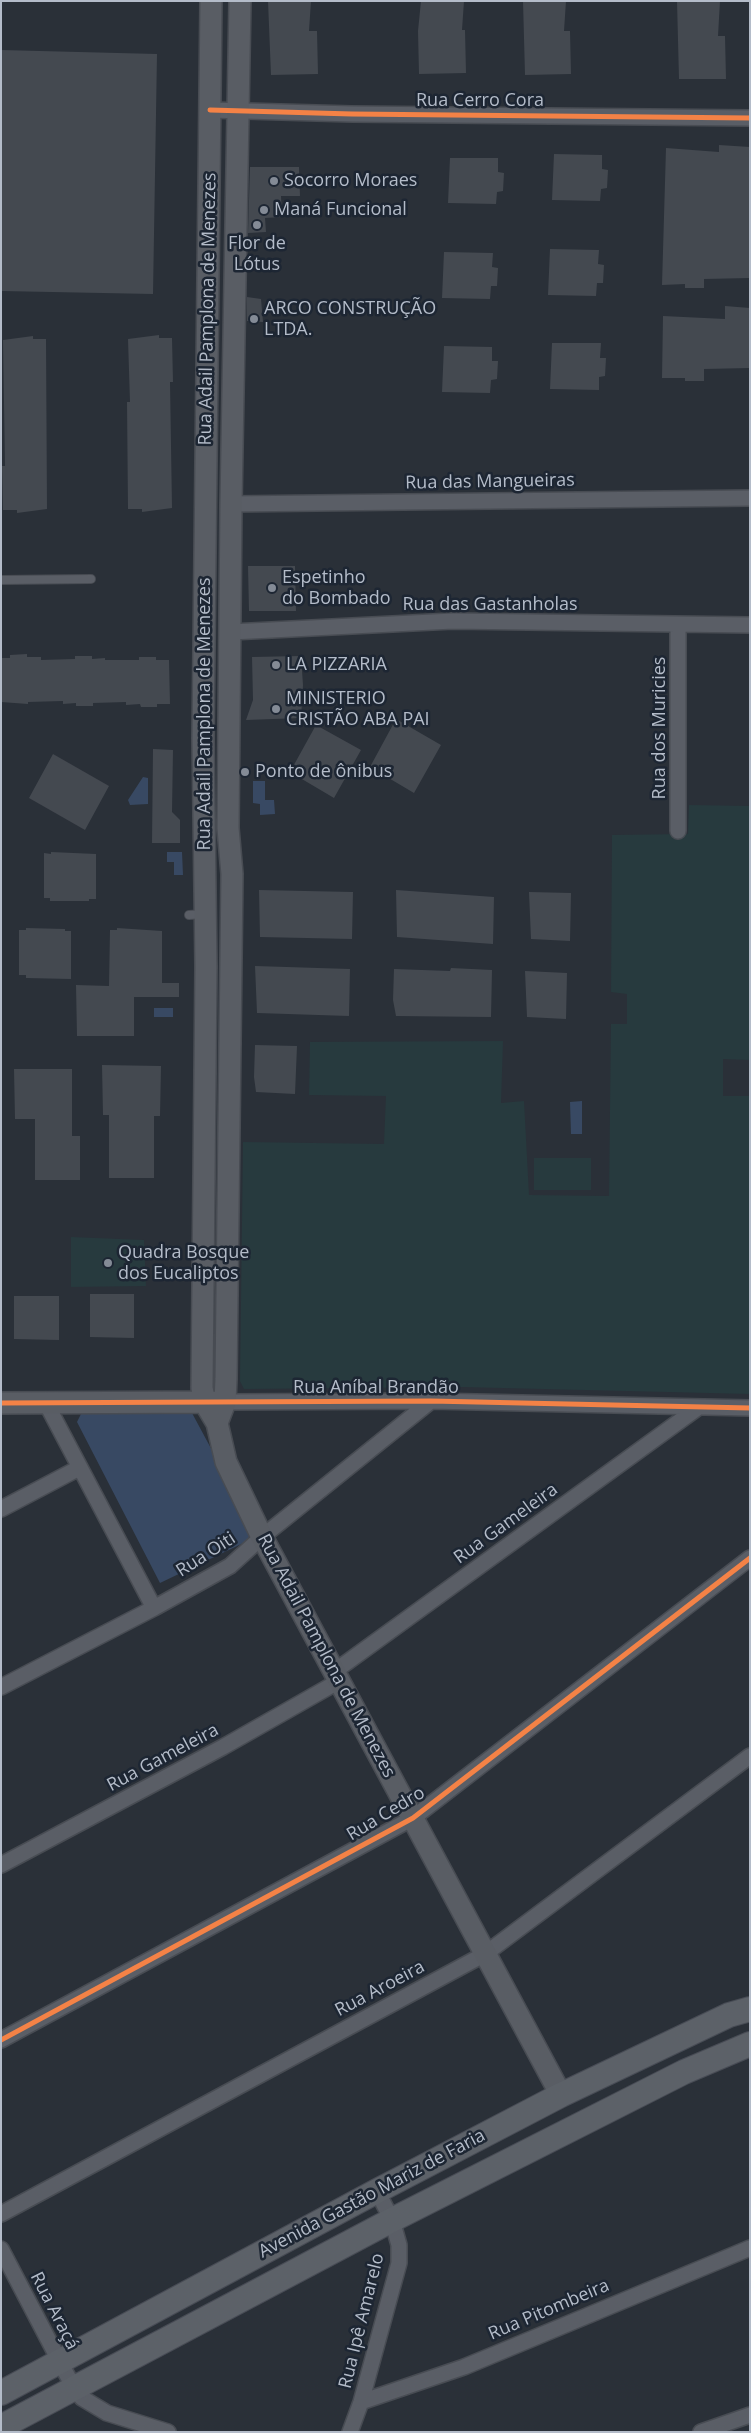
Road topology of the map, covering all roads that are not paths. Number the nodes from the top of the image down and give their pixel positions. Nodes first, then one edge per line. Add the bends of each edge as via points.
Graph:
1 (211, 1) edge
2 (240, 1) edge
3 (210, 110) junction
4 (239, 112) junction
5 (750, 118) edge
6 (750, 498) edge
7 (231, 504) junction
8 (91, 579) dead end
9 (1, 580) edge
10 (205, 589) junction
11 (678, 625) junction
12 (750, 625) edge
13 (230, 626) junction
14 (204, 650) junction
15 (230, 686) junction
16 (678, 831) dead end
17 (230, 966) junction
18 (206, 967) junction
19 (204, 1122) junction
20 (228, 1155) junction
21 (204, 1184) junction
22 (227, 1218) junction
23 (215, 1402) junction
24 (431, 1402) junction
25 (1, 1403) edge
26 (46, 1404) junction
27 (698, 1407) junction
28 (750, 1408) edge
29 (79, 1468) junction
30 (1, 1509) edge
31 (262, 1537) junction
32 (750, 1558) edge
33 (154, 1608) junction
34 (338, 1676) junction
35 (1, 1687) edge
36 (750, 1756) edge
37 (413, 1818) junction
38 (1, 1865) edge
39 (485, 1954) junction
40 (750, 1995) edge
41 (739, 2012) edge
42 (1, 2040) edge
43 (750, 2044) edge
44 (561, 2096) junction
45 (378, 2191) junction
46 (1, 2214) edge
47 (392, 2220) junction
48 (750, 2248) edge
49 (1, 2249) edge
50 (60, 2362) junction
51 (75, 2390) junction
52 (1, 2393) edge
53 (362, 2402) junction
54 (750, 2415) edge
55 (7, 2428) edge
56 (168, 2432) edge
57 (350, 2432) edge
58 (701, 2432) edge

1 - 3 main road, Rua Adail Pamplona de Menezes
2 - 4 main road, Rua Adail Pamplona de Menezes
3 - 4 street, Rua Cerro Cora
3 - 10 main road, Rua Adail Pamplona de Menezes
4 - 5 street, Rua Cerro Cora
4 - 7 main road, Rua Adail Pamplona de Menezes
6 - 7 street, Rua das Mangueiras
7 - 13 main road, Rua Adail Pamplona de Menezes
8 - 9 lane
10 - 13 main road via 211,594 213,617
10 - 14 main road, Rua Adail Pamplona de Menezes
11 - 12 street, Rua das Gastanholas
11 - 13 street, Rua das Gastanholas via 453,621
11 - 16 street, Rua dos Muricies
13 - 15 main road, Rua Adail Pamplona de Menezes
14 - 15 main road via 216,650 221,654 224,677
14 - 18 main road, Rua Adail Pamplona de Menezes via 197,915
15 - 17 main road, Rua Adail Pamplona de Menezes
17 - 18 main road
17 - 20 main road, Rua Adail Pamplona de Menezes
18 - 19 main road, Rua Adail Pamplona de Menezes
19 - 20 main road via 210,1130 210,1149 214,1153
19 - 21 main road, Rua Adail Pamplona de Menezes
20 - 22 main road, Rua Adail Pamplona de Menezes
21 - 22 main road via 215,1184 220,1188 223,1212
21 - 23 main road, Rua Adail Pamplona de Menezes via 202,1388
22 - 23 main road, Rua Adail Pamplona de Menezes
23 - 24 street, Rua Aníbal Brandão
23 - 26 main road, Rua Aníbal Brandão
23 - 31 main road, Rua Adail Pamplona de Menezes via 226,1462
24 - 27 street, Rua Aníbal Brandão
24 - 31 street, Rua Oiti
25 - 26 main road, Rua Aníbal Brandão
26 - 29 street
27 - 28 street, Rua Aníbal Brandão
27 - 34 street, Rua Gameleira
29 - 30 street
29 - 33 street
31 - 33 street, Rua Oiti via 230,1566
31 - 34 main road, Rua Adail Pamplona de Menezes
32 - 37 street, Rua Cedro
33 - 35 street, Rua Oiti
34 - 37 main road, Rua Adail Pamplona de Menezes
34 - 38 street, Rua Gameleira via 223,1748
36 - 39 street, Rua Aroeira
37 - 39 main road, Rua Adail Pamplona de Menezes
37 - 42 street, Rua Cedro
39 - 44 main road, Rua Adail Pamplona de Menezes
39 - 46 street, Rua Aroeira
40 - 41 street
41 - 44 main road, Avenida Gastão Mariz de Faria
43 - 47 main road, Avenida Gastão Mariz de Faria via 684,2072
44 - 45 main road, Avenida Gastão Mariz de Faria
45 - 47 street, Rua Ipê Amarelo
45 - 50 main road, Avenida Gastão Mariz de Faria
47 - 51 main road, Avenida Gastão Mariz de Faria
47 - 53 street, Rua Ipê Amarelo via 400,2245 399,2263
48 - 53 street, Rua Pitombeira via 464,2367
49 - 50 street, Rua Araçá
50 - 51 street, Rua Araçá
50 - 52 main road, Avenida Gastão Mariz de Faria
51 - 55 main road, Avenida Gastão Mariz de Faria
51 - 56 street, Rua Araçá via 93,2407
53 - 57 street, Rua Ipê Amarelo
54 - 58 street

